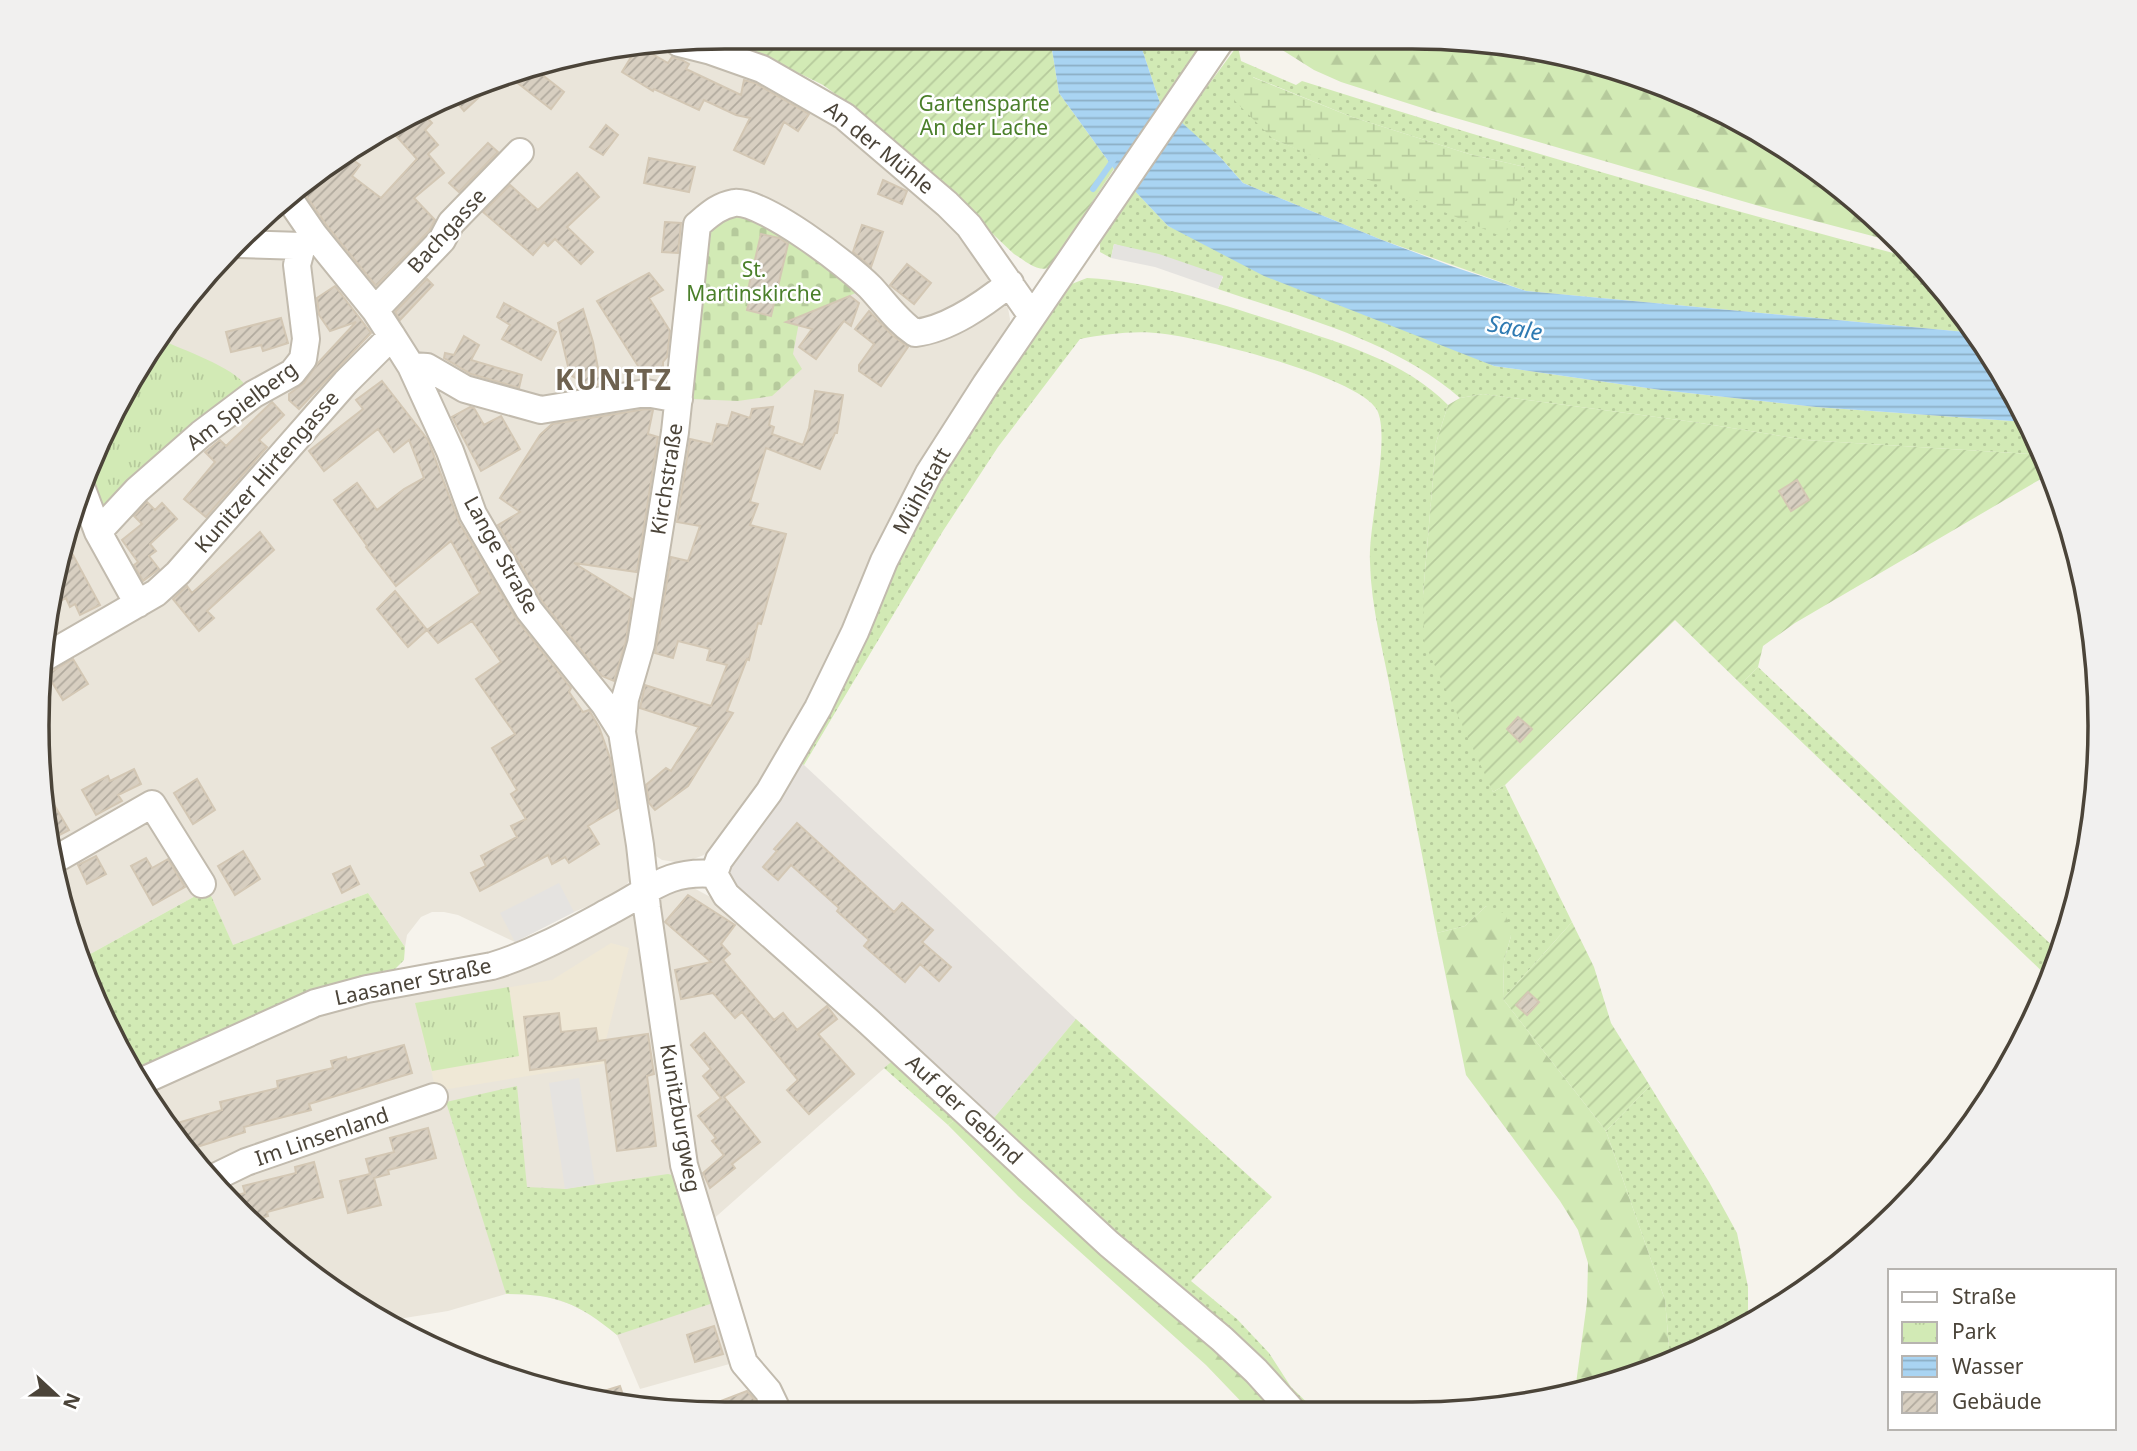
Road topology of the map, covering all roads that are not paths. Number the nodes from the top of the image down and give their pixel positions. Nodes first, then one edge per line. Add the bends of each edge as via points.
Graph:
1 (705, 49) edge
2 (1215, 49) edge
3 (520, 152) dead end
4 (302, 198) edge
5 (293, 206) edge
6 (307, 234) junction
7 (252, 242) edge
8 (1010, 283) junction
9 (375, 310) junction
10 (1032, 316) junction
11 (392, 336) junction
12 (411, 366) junction
13 (679, 398) junction
14 (87, 502) edge
15 (98, 532) junction
16 (138, 604) junction
17 (53, 653) edge
18 (622, 732) junction
19 (62, 856) edge
20 (714, 874) junction
21 (202, 884) dead end
22 (646, 889) junction
23 (149, 1078) edge
24 (434, 1097) dead end
25 (220, 1175) edge
26 (773, 1402) edge
27 (1284, 1402) edge

1 - 8 street, An der Mühle via 761,69 844,116 969,226
2 - 10 street, Mühlstatt
3 - 9 street, Bachgasse
4 - 6 street, Am Spielberg
5 - 6 street, Lange Straße
6 - 7 street
6 - 9 street, Lange Straße
6 - 15 street, Am Spielberg via 297,265 306,339 298,367 201,434 137,490
8 - 10 street, An der Mühle
8 - 13 street, Kirchstraße via 957,318 915,333 868,286 785,221 736,203 714,210 697,225
9 - 11 street, Lange Straße
10 - 20 street, Mühlstatt via 929,472 818,708
11 - 12 street, Lange Straße
11 - 16 street, Kunitzer Hirtengasse via 178,573
12 - 13 street via 427,367 465,389 541,410 646,393
12 - 18 street, Lange Straße via 473,514 529,610
13 - 18 street, Kirchstraße via 641,645 625,699
14 - 15 street
15 - 16 street
16 - 17 street, Kunitzer Hirtengasse
18 - 22 street, Lange Straße
19 - 21 street via 152,804
20 - 22 street via 675,876
20 - 27 street, Auf der Gebind via 726,895 1109,1244 1222,1339
22 - 23 street, Laasaner Straße via 511,960 315,1003
22 - 26 street, Kunitzburgweg via 684,1165 744,1363
24 - 25 street, Im Linsenland

